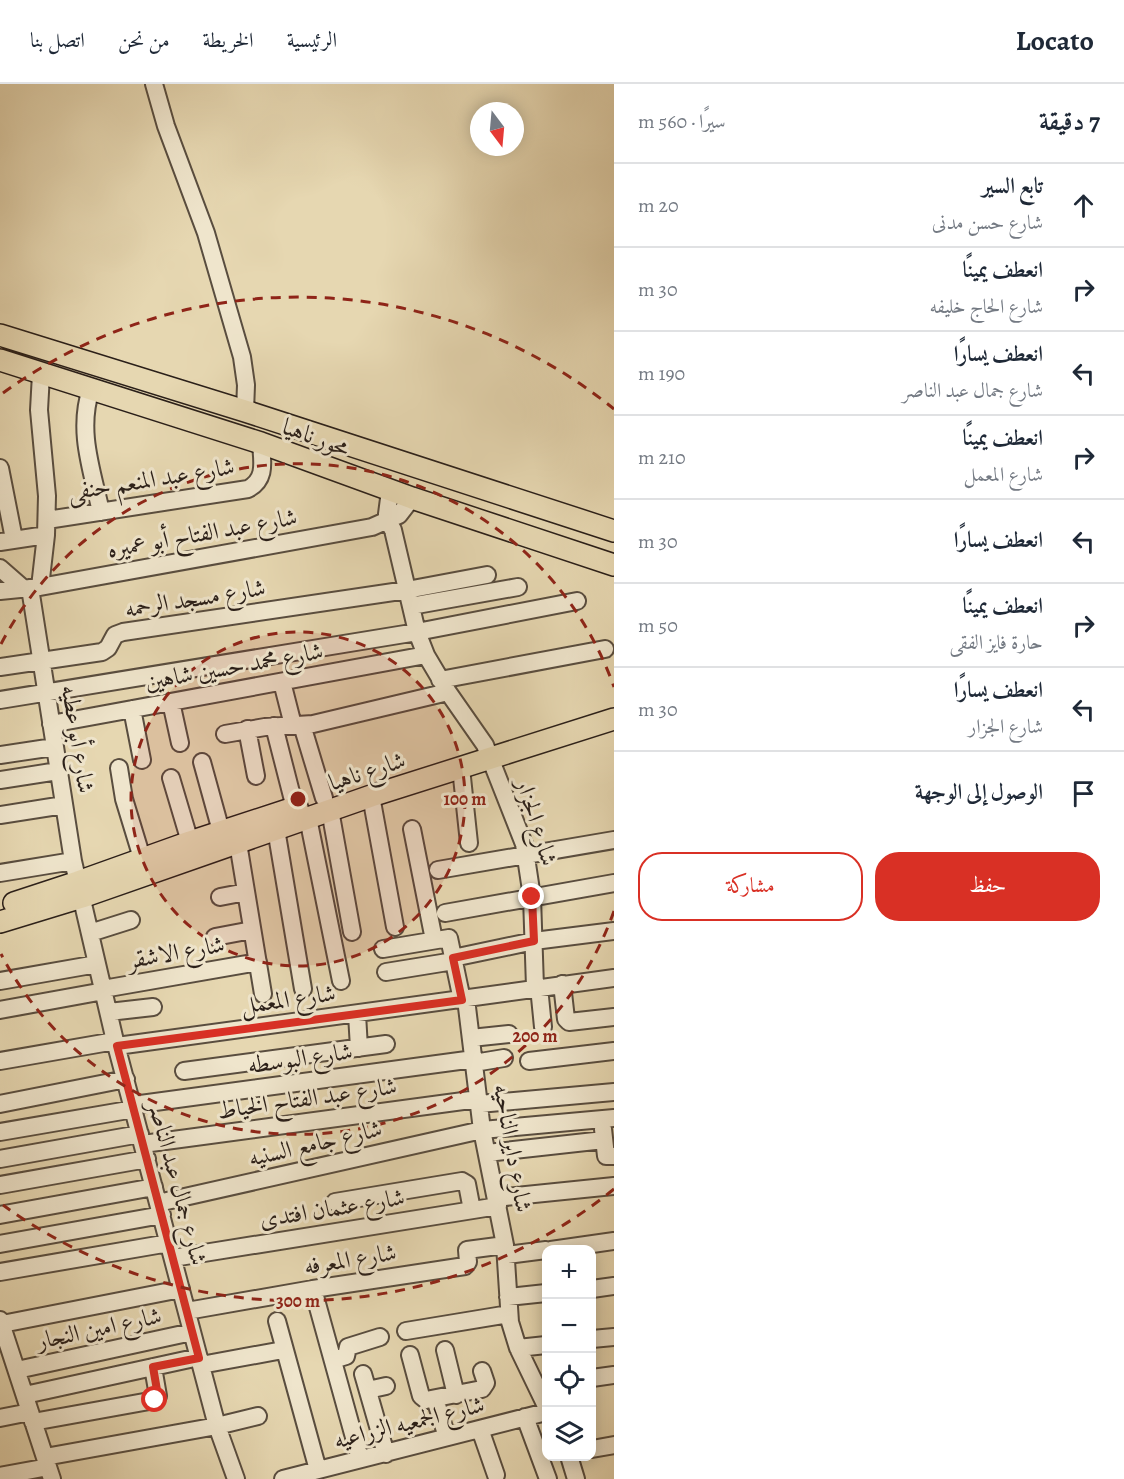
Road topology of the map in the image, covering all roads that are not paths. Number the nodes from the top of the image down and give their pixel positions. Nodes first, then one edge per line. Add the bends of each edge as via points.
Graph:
1 (154, 84) edge
2 (0, 335) edge
3 (0, 360) edge
4 (41, 374) junction
5 (91, 389) junction
6 (245, 411) junction
7 (261, 443) junction
8 (0, 468) edge
9 (390, 491) junction
10 (412, 498) junction
11 (101, 512) junction
12 (388, 521) junction
13 (46, 527) junction
14 (614, 531) edge
15 (7, 540) edge
16 (614, 565) edge
17 (0, 568) edge
18 (487, 575) dead end
19 (518, 586) dead end
20 (31, 588) junction
21 (0, 591) edge
22 (409, 598) junction
23 (577, 601) dead end
24 (417, 632) junction
25 (605, 649) dead end
26 (426, 655) junction
27 (41, 660) junction
28 (0, 667) edge
29 (282, 682) junction
30 (444, 686) junction
31 (46, 692) junction
32 (0, 700) edge
33 (171, 702) junction
34 (132, 710) junction
35 (614, 717) edge
36 (51, 724) junction
37 (298, 725) junction
38 (274, 726) junction
39 (248, 729) junction
40 (225, 734) dead end
41 (180, 743) dead end
42 (54, 747) junction
43 (488, 752) junction
44 (0, 755) edge
45 (142, 760) dead end
46 (202, 762) dead end
47 (119, 768) dead end
48 (461, 768) junction
49 (58, 771) junction
50 (256, 776) dead end
51 (171, 778) dead end
52 (0, 780) edge
53 (370, 796) junction
54 (327, 804) junction
55 (64, 805) junction
56 (302, 813) junction
57 (0, 815) edge
58 (276, 829) junction
59 (412, 829) dead end
60 (230, 837) junction
61 (614, 840) edge
62 (189, 842) junction
63 (469, 843) dead end
64 (526, 854) junction
65 (142, 858) junction
66 (73, 861) junction
67 (438, 870) dead end
68 (0, 873) edge
69 (614, 883) edge
70 (80, 890) junction
71 (246, 892) junction
72 (220, 897) dead end
73 (532, 897) junction
74 (0, 908) edge
75 (445, 913) dead end
76 (131, 920) dead end
77 (0, 922) edge
78 (395, 927) dead end
79 (252, 930) junction
80 (614, 931) edge
81 (351, 932) dead end
82 (90, 933) junction
83 (215, 937) dead end
84 (434, 940) junction
85 (534, 941) junction
86 (384, 949) dead end
87 (454, 959) junction
88 (258, 962) junction
89 (97, 964) junction
90 (386, 972) dead end
91 (614, 978) edge
92 (0, 981) edge
93 (340, 981) dead end
94 (562, 984) junction
95 (537, 987) junction
96 (303, 989) dead end
97 (104, 990) junction
98 (264, 994) dead end
99 (464, 999) junction
100 (153, 1007) dead end
101 (0, 1010) edge
102 (109, 1012) junction
103 (357, 1014) junction
104 (614, 1017) edge
105 (543, 1027) dead end
106 (509, 1034) dead end
107 (471, 1038) junction
108 (116, 1044) junction
109 (386, 1044) dead end
110 (359, 1048) junction
111 (614, 1051) edge
112 (504, 1058) dead end
113 (0, 1061) edge
114 (474, 1061) junction
115 (529, 1061) dead end
116 (184, 1071) dead end
117 (126, 1079) junction
118 (614, 1092) edge
119 (479, 1102) junction
120 (0, 1104) edge
121 (133, 1107) junction
122 (608, 1119) edge
123 (482, 1131) junction
124 (0, 1132) edge
125 (604, 1140) junction
126 (143, 1146) junction
127 (487, 1153) junction
128 (614, 1156) edge
129 (0, 1159) edge
130 (0, 1185) edge
131 (614, 1186) edge
132 (364, 1198) junction
133 (158, 1201) junction
134 (335, 1202) dead end
135 (497, 1202) junction
136 (472, 1210) junction
137 (0, 1215) edge
138 (370, 1226) junction
139 (614, 1241) edge
140 (0, 1244) edge
141 (585, 1245) edge
142 (171, 1250) junction
143 (506, 1250) junction
144 (542, 1250) edge
145 (0, 1272) edge
146 (614, 1286) edge
147 (596, 1288) edge
148 (181, 1289) junction
149 (313, 1289) junction
150 (542, 1294) edge
151 (508, 1305) junction
152 (187, 1311) junction
153 (277, 1321) dead end
154 (1, 1325) edge
155 (406, 1331) dead end
156 (192, 1332) junction
157 (614, 1336) edge
158 (380, 1337) dead end
159 (596, 1338) edge
160 (542, 1345) edge
161 (518, 1348) junction
162 (283, 1350) junction
163 (445, 1350) dead end
164 (410, 1355) dead end
165 (333, 1360) junction
166 (200, 1361) junction
167 (10, 1363) edge
168 (153, 1367) junction
169 (482, 1371) dead end
170 (614, 1375) edge
171 (596, 1377) edge
172 (541, 1383) edge
173 (386, 1386) dead end
174 (25, 1395) junction
175 (456, 1395) junction
176 (435, 1399) junction
177 (542, 1413) edge
178 (258, 1416) dead end
179 (32, 1417) junction
180 (525, 1417) junction
181 (0, 1418) edge
182 (217, 1426) junction
183 (480, 1429) junction
184 (447, 1437) junction
185 (614, 1445) edge
186 (596, 1448) edge
187 (386, 1454) junction
188 (360, 1459) junction
189 (571, 1461) edge
190 (48, 1468) edge
191 (318, 1470) junction
192 (496, 1474) dead end
193 (0, 1476) edge
194 (236, 1479) edge
195 (283, 1479) edge
196 (548, 1479) edge
197 (576, 1479) edge

1 - 6 street via 206,233 242,357
2 - 6 main road, محور ناهيا
3 - 4 main road, محور ناهيا
4 - 5 main road, محور ناهيا
4 - 13 street, شارع أبو عطيه via 39,410
5 - 7 main road, محور ناهيا
5 - 11 street via 85,435
6 - 14 main road, محور ناهيا
7 - 9 main road, محور ناهيا
7 - 11 street, شارع عبد المنعم حنفى via 262,475 248,489
8 - 15 street
9 - 10 main road, محور ناهيا
9 - 12 street
10 - 12 street, شارع عبد الفتاح أبو عميره via 399,515
10 - 16 main road, محور ناهيا
11 - 13 street, شارع عبد المنعم حنفى
12 - 20 street, شارع عبد الفتاح أبو عميره
12 - 22 street, شارع الجزار
13 - 15 street, شارع عبد المنعم حنفى
13 - 20 street, شارع أبو عطيه
17 - 20 street
18 - 22 street
19 - 22 street
20 - 21 street, شارع عبد الفتاح أبو عميره
20 - 27 street, شارع أبو عطيه
22 - 24 street, شارع الجزار
22 - 27 street, شارع مسجد الرحمه via 123,632 115,635 102,652
23 - 24 street
24 - 26 street, شارع الجزار
24 - 31 street
25 - 30 street
26 - 29 street, شارع محمد حسين شاهين
26 - 30 street, شارع الجزار
27 - 28 street, شارع مسجد الرحمه
27 - 31 street, شارع أبو عطيه
29 - 33 street, شارع محمد حسين شاهين
29 - 37 street
30 - 37 street
30 - 43 street, شارع الجزار
31 - 32 street
31 - 36 street, شارع أبو عطيه
33 - 34 street, شارع محمد حسين شاهين
33 - 41 street
34 - 36 street, شارع محمد حسين شاهين
34 - 45 street
35 - 43 main road, شارع ناهيا
36 - 42 street, شارع أبو عطيه
37 - 38 street
37 - 54 street
38 - 39 street
38 - 56 street
39 - 40 street
39 - 50 street
42 - 44 street
42 - 49 street, شارع أبو عطيه
43 - 48 main road, شارع ناهيا
43 - 54 main road, شارع ناهيا
43 - 64 street, شارع الجزار
46 - 60 street
47 - 65 street
48 - 53 main road, شارع ناهيا
48 - 63 street
49 - 52 street
49 - 55 street, شارع أبو عطيه
51 - 62 street
53 - 54 main road, شارع ناهيا
53 - 78 street
54 - 56 main road, شارع ناهيا
54 - 81 street
55 - 57 street
55 - 66 street, شارع أبو عطيه
56 - 58 main road, شارع ناهيا
56 - 60 main road, شارع ناهيا
56 - 93 street
58 - 60 main road, شارع ناهيا
58 - 96 street
59 - 84 street
60 - 62 main road, شارع ناهيا
60 - 70 main road, شارع ناهيا
60 - 71 street
61 - 64 street
62 - 65 main road, شارع ناهيا
64 - 67 street
64 - 73 street, شارع الجزار
65 - 70 main road, شارع ناهيا
66 - 68 street
66 - 70 street, شارع أبو عطيه
69 - 73 street
70 - 74 main road, شارع ناهيا
70 - 77 main road, شارع ناهيا
70 - 82 street, شارع جمال عبد الناصر
71 - 72 street
71 - 79 street
73 - 75 street
73 - 85 street, شارع الجزار
76 - 82 street
79 - 83 street
79 - 88 street
80 - 85 street
82 - 89 street, شارع جمال عبد الناصر
84 - 86 street
84 - 87 street via 449,939
85 - 87 street
85 - 95 street, شارع الجزار
87 - 90 street
87 - 99 street, شارع داير الناحيه
88 - 97 street, شارع الاشقر
88 - 98 street
89 - 92 street
89 - 97 street, شارع جمال عبد الناصر
91 - 94 street, شارع المعمل
94 - 95 street, شارع المعمل
94 - 104 street via 569,1022
95 - 99 street, شارع المعمل
95 - 105 street, شارع الجزار
97 - 101 street, شارع الاشقر
97 - 102 street, شارع جمال عبد الناصر
99 - 103 street, شارع المعمل
99 - 107 street, شارع داير الناحيه
100 - 102 street
102 - 108 street, شارع جمال عبد الناصر
103 - 108 street, شارع المعمل
103 - 110 street
106 - 107 street
107 - 114 street, شارع داير الناحيه
108 - 113 street, شارع المعمل
108 - 117 street, شارع جمال عبد الناصر
109 - 110 street
110 - 116 street
111 - 115 street
112 - 114 street, شارع البوسطه
114 - 119 street, شارع داير الناحيه
114 - 121 street, شارع البوسطه
117 - 120 street
117 - 121 street, شارع جمال عبد الناصر
118 - 119 street
119 - 123 street, شارع داير الناحيه
119 - 126 street, شارع عبد الفتاح الخياط
121 - 124 street, شارع البوسطه
121 - 126 street, شارع جمال عبد الناصر
122 - 123 street, شارع جامع السنيه
122 - 125 street
123 - 127 street, شارع داير الناحيه
123 - 133 street, شارع جامع السنيه
125 - 127 street
125 - 128 street via 606,1156
126 - 129 street
126 - 130 street
126 - 133 street, شارع جمال عبد الناصر
127 - 135 street, شارع داير الناحيه
131 - 135 street, شارع عثمان افتدى
132 - 134 street
132 - 136 street via 462,1181 467,1184
132 - 138 street
133 - 137 street
133 - 140 street
133 - 142 street, شارع جمال عبد الناصر
135 - 136 street, شارع عثمان افتدى
135 - 143 street, شارع داير الناحيه
136 - 138 street, شارع عثمان افتدى
138 - 142 street, شارع عثمان افتدى
139 - 141 street
142 - 145 street, شارع عثمان افتدى
142 - 148 street, شارع جمال عبد الناصر
143 - 144 street
143 - 149 street, شارع المعرفه via 467,1250 465,1266
143 - 151 street, شارع داير الناحيه
146 - 147 street
148 - 152 street, شارع جمال عبد الناصر
148 - 154 street
149 - 152 street, شارع المعرفه
149 - 165 street
150 - 151 street
151 - 155 street
151 - 161 street, شارع داير الناحيه
152 - 156 street, شارع جمال عبد الناصر
153 - 162 street
154 - 167 street
156 - 166 street, شارع جمال عبد الناصر
156 - 167 street, شارع امين النجار
157 - 159 street
158 - 165 street via 348,1347 346,1356
160 - 161 street
161 - 172 street, شارع داير الناحيه
162 - 166 street
162 - 191 street
163 - 175 street
164 - 176 street via 421,1396
165 - 188 street
166 - 168 street
166 - 182 street, شارع جمال عبد الناصر
167 - 174 street
168 - 174 street
168 - 179 street via 158,1396 155,1400
169 - 175 street via 484,1388
170 - 171 street
173 - 187 street via 365,1382
174 - 179 street
175 - 176 street
176 - 184 street
177 - 180 street, شارع الجمعيه الزراعيه
178 - 182 street
179 - 181 street
179 - 190 street
180 - 183 street, شارع الجمعيه الزراعيه
180 - 196 street
182 - 190 street
182 - 194 street, شارع جمال عبد الناصر
183 - 184 street, شارع الجمعيه الزراعيه
183 - 192 street
184 - 187 street, شارع الجمعيه الزراعيه
185 - 186 street
187 - 188 street, شارع الجمعيه الزراعيه
188 - 191 street, شارع الجمعيه الزراعيه
189 - 197 street
190 - 193 street
191 - 195 street, شارع الجمعيه الزراعيه

